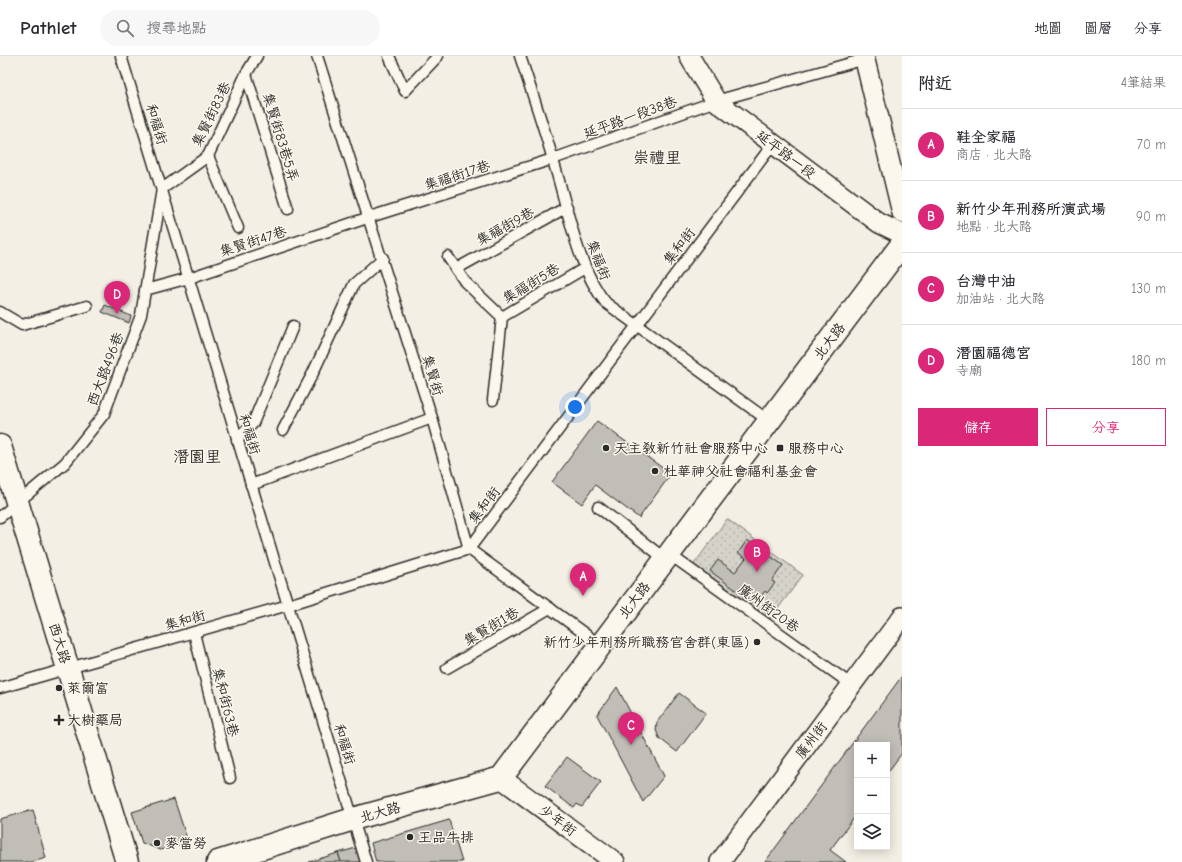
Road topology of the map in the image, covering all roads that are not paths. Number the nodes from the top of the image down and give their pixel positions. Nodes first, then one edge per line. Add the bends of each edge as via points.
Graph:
1 (121, 56) edge
2 (257, 56) edge
3 (317, 56) edge
4 (389, 56) edge
5 (438, 56) edge
6 (520, 56) edge
7 (689, 56) edge
8 (865, 58) edge
9 (246, 74) junction
10 (716, 101) junction
11 (773, 144) junction
12 (208, 156) junction
13 (553, 159) junction
14 (162, 190) junction
15 (567, 208) junction
16 (288, 209) dead end
17 (902, 213) edge
18 (370, 217) junction
19 (238, 228) dead end
20 (902, 234) edge
21 (902, 244) edge
22 (448, 257) dead end
23 (383, 258) junction
24 (585, 268) junction
25 (456, 269) junction
26 (189, 278) junction
27 (145, 290) junction
28 (87, 306) dead end
29 (0, 312) edge
30 (502, 317) junction
31 (637, 325) junction
32 (293, 326) dead end
33 (493, 400) dead end
34 (432, 418) junction
35 (769, 421) junction
36 (283, 430) dead end
37 (238, 440) junction
38 (0, 446) edge
39 (251, 485) junction
40 (17, 503) junction
41 (598, 507) dead end
42 (0, 518) edge
43 (469, 549) junction
44 (667, 556) junction
45 (288, 605) junction
46 (550, 608) junction
47 (902, 617) edge
48 (194, 633) junction
49 (600, 645) junction
50 (447, 668) dead end
51 (68, 669) junction
52 (852, 685) junction
53 (0, 688) edge
54 (230, 778) dead end
55 (502, 778) junction
56 (353, 820) junction
57 (127, 862) edge
58 (218, 862) edge
59 (366, 862) edge
60 (615, 862) edge
61 (720, 862) edge

1 - 14 lane, 和福街
2 - 9 lane, 集賢街83巷
3 - 18 lane, 集賢街
4 - 5 lane via 405,91
6 - 13 lane, 集福街
7 - 10 street, 延平路一段
8 - 10 lane, 延平路一段38巷
8 - 17 street
9 - 12 lane, 集賢街83巷
9 - 16 lane, 集賢街83巷5弄
10 - 11 street, 延平路一段
10 - 13 lane, 延平路一段38巷
11 - 20 street, 延平路一段 via 879,223
11 - 31 lane, 集和街
12 - 14 lane, 集賢街83巷
12 - 19 lane
13 - 15 lane, 集福街
13 - 18 lane, 集福街17巷
14 - 26 lane, 和福街
14 - 27 lane, 西大路496巷
15 - 24 lane, 集福街
15 - 25 lane, 集福街9巷
18 - 23 lane, 集賢街
18 - 26 lane, 集賢街47巷
21 - 35 street, 北大路
22 - 25 lane
23 - 34 lane, 集賢街
23 - 36 lane via 354,284 313,373
24 - 30 lane, 集福街5巷
24 - 31 lane, 集福街 via 596,291 606,303
25 - 30 lane via 465,282
26 - 27 lane, 集賢街47巷
26 - 37 lane, 和福街
27 - 40 lane, 西大路496巷 via 141,315 104,414 65,463
28 - 29 lane via 22,325
30 - 33 lane, 集福街5巷
31 - 35 lane, 集福街
31 - 43 lane, 集和街
32 - 37 lane via 253,423
34 - 39 lane
34 - 43 lane, 集賢街
35 - 44 street, 北大路
37 - 39 lane, 和福街
38 - 40 street, 西大路
39 - 45 lane, 和福街
40 - 42 lane, 西大路496巷
40 - 51 street, 西大路
41 - 44 lane, 廣州街20巷
43 - 45 lane, 集和街
43 - 46 lane
44 - 49 street, 北大路
44 - 52 lane, 廣州街20巷
45 - 48 lane, 集和街
45 - 56 lane, 和福街
46 - 49 lane
46 - 50 lane, 集賢街1巷
47 - 52 street, 廣州街
48 - 51 lane, 集和街
48 - 54 lane, 集和街63巷
49 - 55 street, 北大路
51 - 53 lane, 集和街
51 - 57 street, 西大路
52 - 61 street, 廣州街
55 - 56 street, 北大路
55 - 60 street, 少年街
56 - 58 street, 北大路
56 - 59 lane, 和福街

